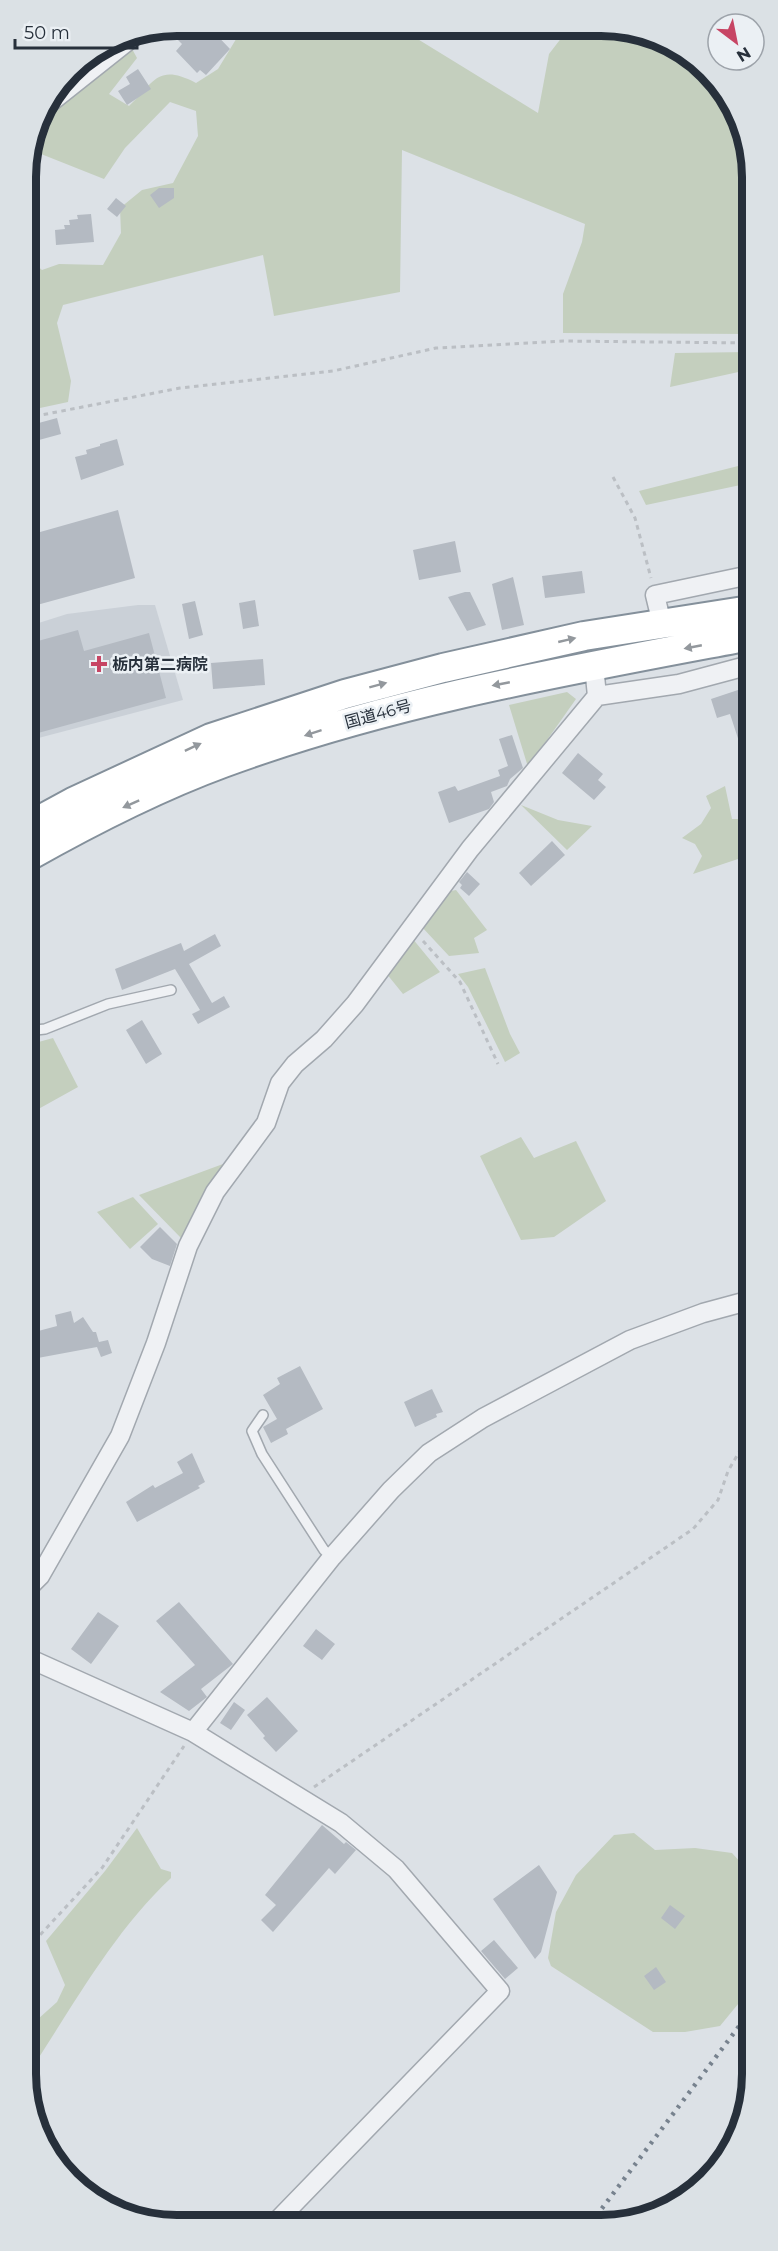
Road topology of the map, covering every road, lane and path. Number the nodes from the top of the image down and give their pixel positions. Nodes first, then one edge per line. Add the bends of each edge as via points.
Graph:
1 (116, 51) edge
2 (65, 91) edge
3 (742, 343) edge
4 (36, 416) edge
5 (613, 477) dead end
6 (742, 577) edge
7 (655, 595) junction
8 (742, 611) edge
9 (662, 624) junction
10 (742, 638) edge
11 (594, 666) junction
12 (742, 667) edge
13 (597, 696) junction
14 (36, 822) edge
15 (36, 852) edge
16 (411, 929) junction
17 (171, 990) dead end
18 (36, 1030) edge
19 (498, 1064) dead end
20 (742, 1302) edge
21 (733, 1305) junction
22 (742, 1326) edge
23 (263, 1415) dead end
24 (742, 1447) edge
25 (332, 1557) junction
26 (36, 1580) edge
27 (36, 1662) edge
28 (193, 1732) junction
29 (300, 1797) junction
30 (36, 1939) edge
31 (283, 2215) edge

1 - 2 street
3 - 4 path via 563,341 435,348 333,371 180,388
5 - 7 path via 635,518
6 - 7 street
7 - 9 street
8 - 9 highway, 国道46号
14 -> 9 highway, 国道46号 via 211,738 345,694 584,636
10 -> 11 highway, 国道46号
11 - 13 street
11 -> 15 highway, 国道46号 via 453,694 351,721 221,764 85,825
12 - 13 street via 679,684
13 - 16 street via 470,849
16 - 19 path via 460,982
16 - 26 street via 355,1004 280,1083 266,1123 215,1191 189,1246 120,1436
17 - 18 lane via 108,1004
20 - 21 street
21 - 22 path
21 - 25 street via 703,1312 630,1340 483,1418 429,1453
23 - 25 lane via 252,1431 262,1454
24 - 29 path via 718,1500 693,1529
25 - 28 street
27 - 28 street
28 - 29 street
28 - 30 path via 102,1868
29 - 31 street via 341,1823 396,1869 500,1991

